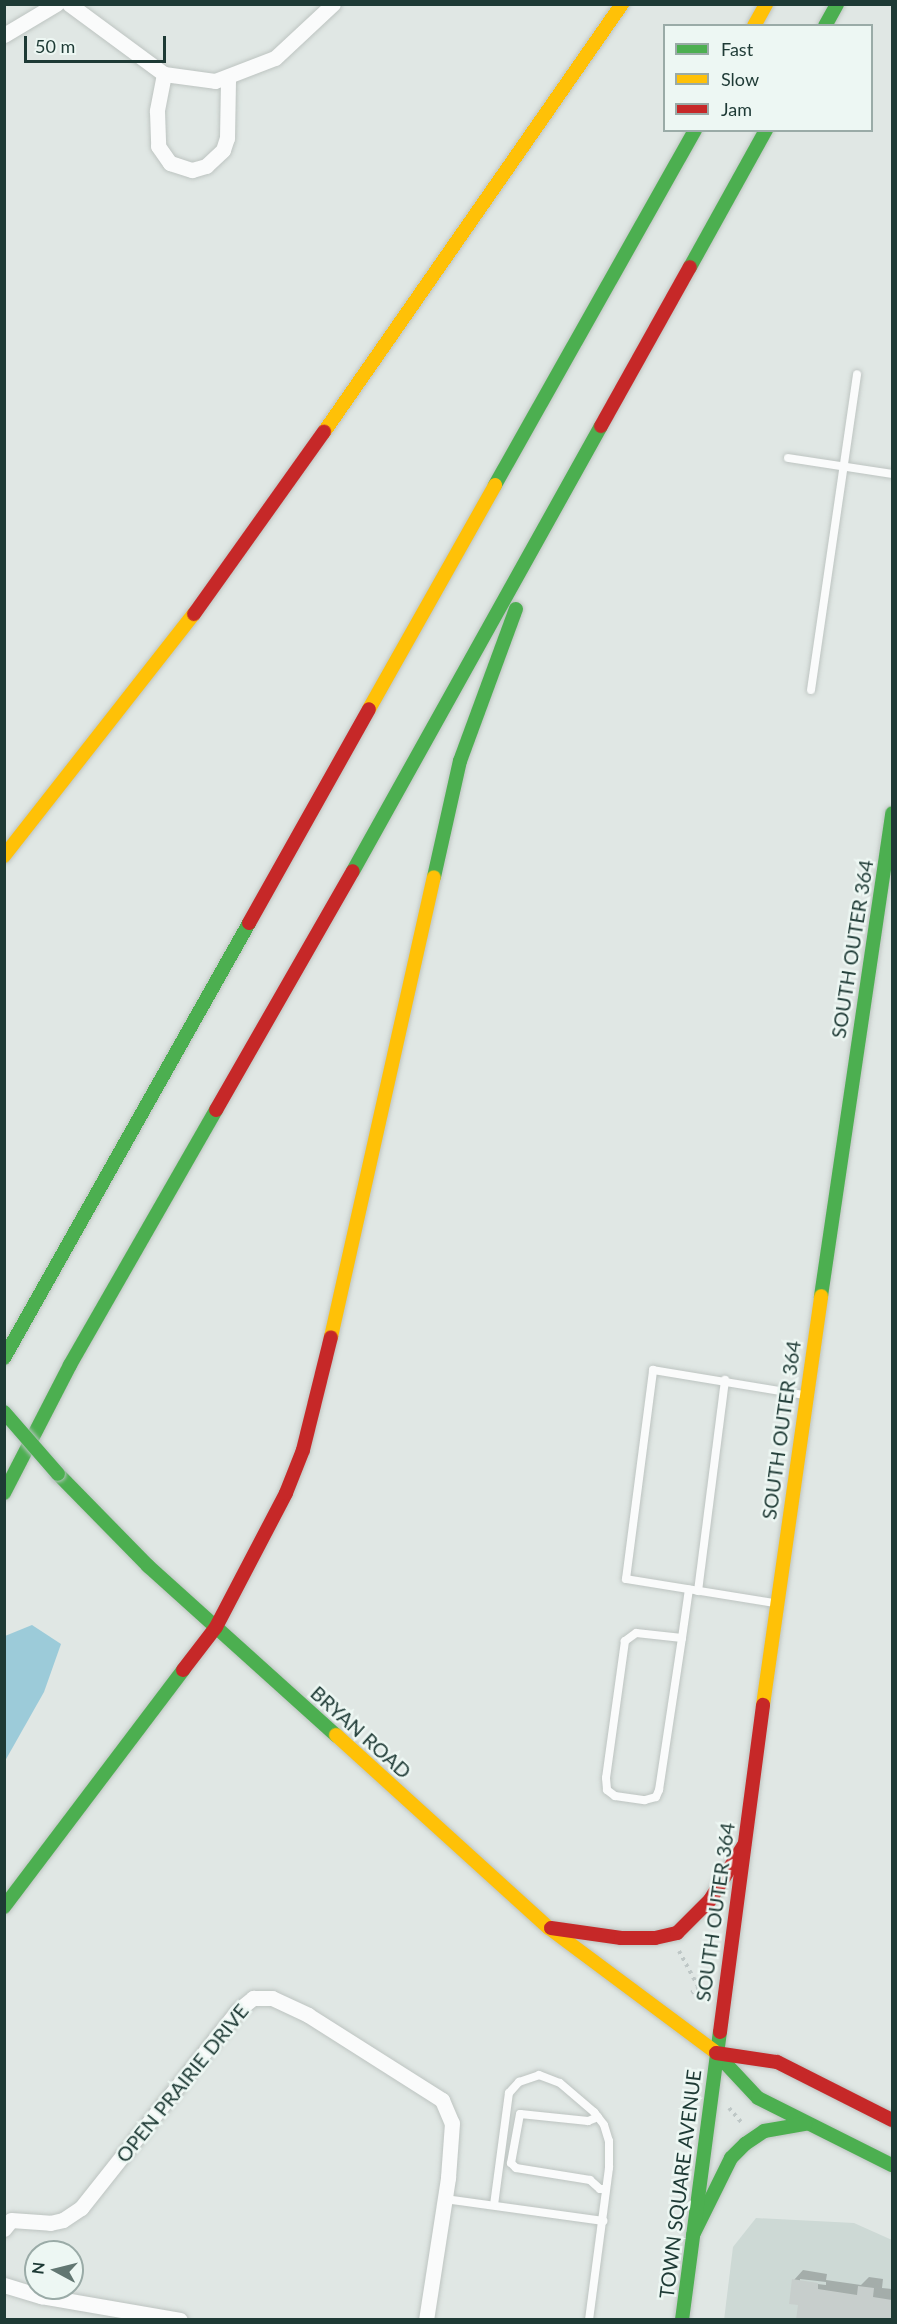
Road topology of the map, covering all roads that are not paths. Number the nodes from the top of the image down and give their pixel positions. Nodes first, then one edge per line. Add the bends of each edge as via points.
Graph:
1 (56, 4) edge
2 (69, 4) edge
3 (333, 4) edge
4 (622, 4) edge
5 (766, 4) edge
6 (837, 4) edge
7 (755, 24) edge
8 (826, 24) edge
9 (4, 35) edge
10 (164, 74) junction
11 (228, 78) junction
12 (694, 132) edge
13 (765, 132) edge
14 (857, 374) dead end
15 (788, 458) dead end
16 (843, 467) junction
17 (892, 474) edge
18 (558, 502) junction
19 (811, 690) dead end
20 (892, 813) edge
21 (4, 856) edge
22 (40, 1293) junction
23 (4, 1345) edge
24 (4, 1358) edge
25 (725, 1380) junction
26 (805, 1395) junction
27 (4, 1412) edge
28 (4, 1493) edge
29 (689, 1589) junction
30 (698, 1591) junction
31 (776, 1603) junction
32 (216, 1628) junction
33 (682, 1638) junction
34 (744, 1845) junction
35 (4, 1907) edge
36 (549, 1928) junction
37 (716, 2054) junction
38 (598, 2116) junction
39 (892, 2120) edge
40 (805, 2124) junction
41 (892, 2165) edge
42 (606, 2189) junction
43 (445, 2199) junction
44 (494, 2205) junction
45 (603, 2221) junction
46 (4, 2229) edge
47 (693, 2235) junction
48 (4, 2285) edge
49 (180, 2319) edge
50 (426, 2319) edge
51 (589, 2319) edge
52 (682, 2319) edge

1 - 9 street
2 - 10 street
3 - 11 street via 275,58
4 - 21 main road via 457,246 163,658
5 - 7 main road
6 - 8 main road
10 - 11 street via 196,81
10 - 11 street via 157,111 158,146 170,163 192,170 206,166 223,150 227,138
12 - 22 main road via 208,1001
13 - 18 main road
14 - 16 lane
15 - 16 lane
16 - 17 lane
16 - 19 lane
18 - 28 main road via 70,1365
18 - 32 main road via 489,674 460,760 391,1079 303,1450 286,1493
20 - 26 main road, SOUTH OUTER 364
22 - 23 main road
22 - 24 main road
25 - 26 lane
25 - 29 lane via 653,1370 626,1579
25 - 30 lane
26 - 31 main road, SOUTH OUTER 364
27 - 32 main road, BRYAN ROAD, bridge via 118,1538
29 - 30 lane
29 - 33 lane
30 - 31 lane
31 - 34 main road, SOUTH OUTER 364
32 - 35 main road
32 - 36 main road, BRYAN ROAD
33 - 33 lane via 659,1790 656,1797 645,1800 615,1796 607,1790 606,1778 625,1641 636,1632
34 - 36 main road via 710,1900 677,1933 655,1938 621,1938
34 - 37 main road, SOUTH OUTER 364
36 - 37 main road, BRYAN ROAD
37 - 39 main road via 777,2062
37 - 40 main road, BRYAN ROAD via 758,2098
37 - 47 main road, TOWN SQUARE AVENUE
38 - 42 lane via 609,2141
38 - 42 lane via 588,2121 520,2114 511,2163 516,2168 590,2180
38 - 44 lane via 560,2083 539,2075 519,2082 509,2093
40 - 41 main road, BRYAN ROAD
40 - 47 main road via 764,2131 745,2144 731,2158
42 - 45 lane
43 - 44 lane
43 - 46 street, OPEN PRAIRIE DRIVE via 452,2123 442,2100 308,2015 272,1998 253,1998 237,2011 81,2208 63,2220 11,2220
43 - 50 street
44 - 45 lane
45 - 51 lane
47 - 52 main road, TOWN SQUARE AVENUE
48 - 49 street via 41,2296

